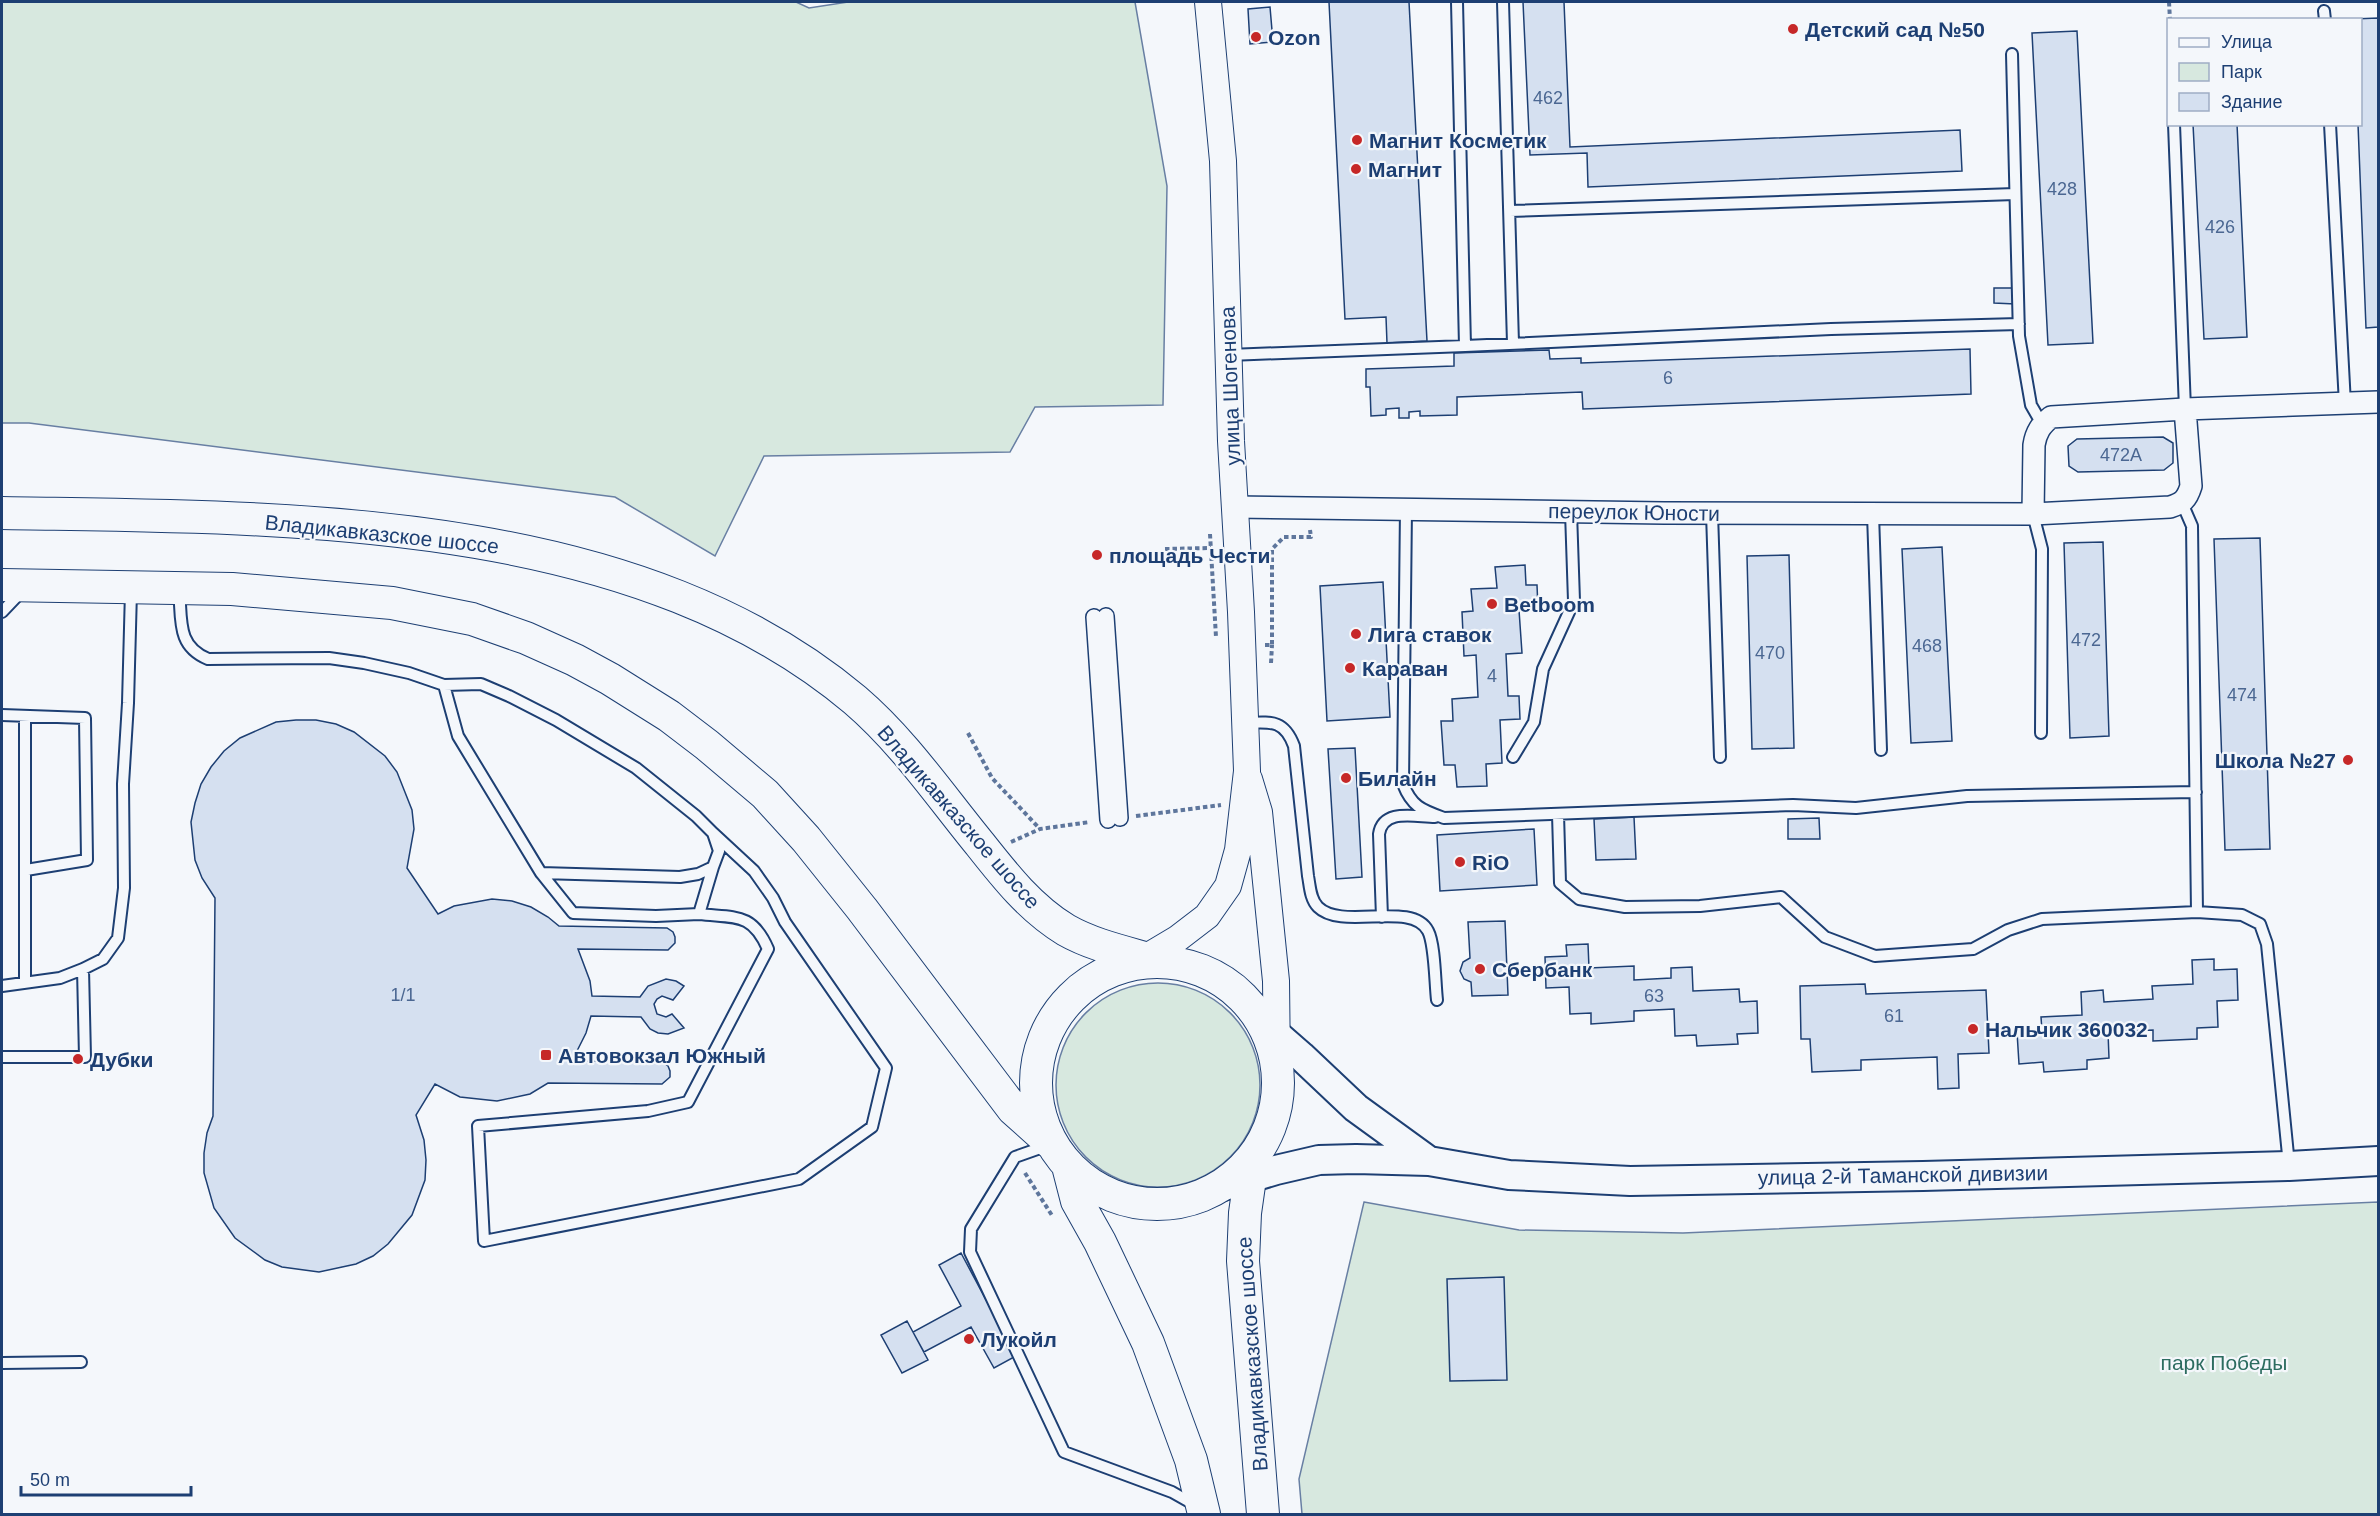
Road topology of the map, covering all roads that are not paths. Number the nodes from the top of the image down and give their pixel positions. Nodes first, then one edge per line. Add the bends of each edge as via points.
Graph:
1 (1208, 2) edge
2 (1457, 2) edge
3 (1503, 2) edge
4 (2012, 54) dead end
5 (2174, 126) edge
6 (2330, 126) edge
7 (2015, 194) junction
8 (1510, 211) junction
9 (2019, 324) junction
10 (1513, 343) junction
11 (1466, 346) junction
12 (1228, 355) junction
13 (2379, 402) edge
14 (2345, 404) junction
15 (2185, 409) junction
16 (2042, 424) junction
17 (2182, 503) junction
18 (1235, 507) junction
19 (1406, 508) junction
20 (1571, 512) junction
21 (2, 513) edge
22 (1712, 513) junction
23 (1873, 514) junction
24 (2033, 514) junction
25 (15, 585) edge
26 (132, 587) junction
27 (179, 588) junction
28 (2, 612) edge
29 (1100, 616) dead end
30 (444, 685) junction
31 (2, 715) edge
32 (25, 716) junction
33 (1245, 723) junction
34 (2041, 733) dead end
35 (1881, 750) dead end
36 (1513, 757) dead end
37 (1720, 757) dead end
38 (1247, 771) junction
39 (2196, 792) junction
40 (1558, 814) junction
41 (1444, 818) junction
42 (1114, 819) road end
43 (713, 833) junction
44 (713, 867) junction
45 (27, 870) junction
46 (541, 873) junction
47 (2197, 912) junction
48 (699, 914) junction
49 (1382, 917) junction
50 (1146, 962) junction
51 (83, 969) junction
52 (25, 983) junction
53 (2, 986) edge
54 (1437, 1000) dead end
55 (1269, 1029) junction
56 (2, 1058) edge
57 (1060, 1155) junction
58 (1429, 1161) junction
59 (2379, 1161) edge
60 (2289, 1166) junction
61 (1252, 1168) junction
62 (81, 1362) dead end
63 (2, 1363) edge
64 (1204, 1512) edge
65 (1263, 1515) edge

1 - 12 street, улица Шогенова via 1223,161
2 - 11 lane
3 - 8 lane
4 - 7 lane
5 - 15 lane
6 - 14 lane
7 - 8 lane
7 - 9 lane
8 - 10 lane
9 - 10 lane
9 - 16 lane via 2031,405
10 - 11 lane
11 - 12 lane
12 - 18 street, улица Шогенова
13 - 14 street
14 - 15 street
15 - 16 street via 2051,417
15 - 17 street via 2191,486
16 - 24 street via 2034,445
17 - 24 street, переулок Юности via 2170,507
17 - 39 lane via 2192,526
18 - 19 street, переулок Юности
18 - 33 street, улица Шогенова
19 - 20 street, переулок Юности
19 - 41 lane via 1403,784 1409,799
20 - 22 street, переулок Юности
20 - 36 lane via 1574,601 1543,669 1534,722
21 - 50 main road, Владикавказское шоссе via 264,520 400,532 536,554 615,574 693,603 788,652 854,699 909,754 990,857 1040,912 1077,935
22 - 23 street, переулок Юности
22 - 37 lane
23 - 24 street, переулок Юности
23 - 35 lane
24 - 34 lane via 2042,549
25 - 26 main road
25 - 28 lane
26 - 27 main road
26 - 51 lane via 123,784 124,888 118,938 103,959
27 - 30 lane via 183,640 197,654 208,658 329,658 386,668
27 - 57 main road via 339,597 445,612 501,628 549,648 610,679 669,716 744,775 806,839 1013,1109
29 - 42 street
30 - 43 lane via 481,684 556,720 636,768
30 - 46 lane via 458,736
31 - 32 lane
32 - 45 lane
32 - 45 lane via 85,718 87,860
33 - 38 street, улица Шогенова
33 - 49 lane via 1273,722 1291,737 1308,876 1316,905 1338,916
38 - 50 street via 1238,850 1228,886 1207,916
38 - 55 street via 1259,812 1276,981
39 - 40 lane via 1967,796 1856,808 1793,805
39 - 47 lane
40 - 41 lane
40 - 47 lane via 1560,883 1579,899 1625,907 1700,906 1781,897 1826,937 1875,957 1973,949 2008,930 2042,919
41 - 49 lane via 1390,816 1382,822
43 - 44 lane via 719,851
43 - 48 lane via 754,871 886,1068 872,1127 799,1179 484,1241 478,1126 648,1112 688,1102 768,949 761,933 744,919
44 - 46 lane via 680,877
44 - 48 lane
45 - 52 lane
46 - 48 lane via 573,913
47 - 60 lane via 2242,915 2260,924 2267,944
49 - 54 lane via 1415,919 1426,928
50 - 55 main road, Владикавказское шоссе via 1184,965 1207,973 1247,1002
50 - 57 main road via 1103,975 1076,993 1054,1018 1041,1048 1036,1081 1039,1114
51 - 52 lane via 60,978
51 - 56 lane via 85,1057
52 - 53 lane
55 - 58 main road via 1356,1108
55 - 61 main road, Владикавказское шоссе via 1277,1065 1277,1104
57 - 61 main road via 1089,1184 1140,1203 1168,1204 1195,1199
57 - 64 main road via 1077,1201 1148,1343 1191,1460
57 - 64 lane via 1015,1157 971,1229 970,1252 1064,1452 1172,1492
58 - 60 main road, улица 2-й Таманской дивизии via 1509,1175 1630,1180
58 - 61 main road, улица 2-й Таманской дивизии via 1319,1160
59 - 60 main road, улица 2-й Таманской дивизии
61 - 65 main road, Владикавказское шоссе via 1243,1261
62 - 63 lane

